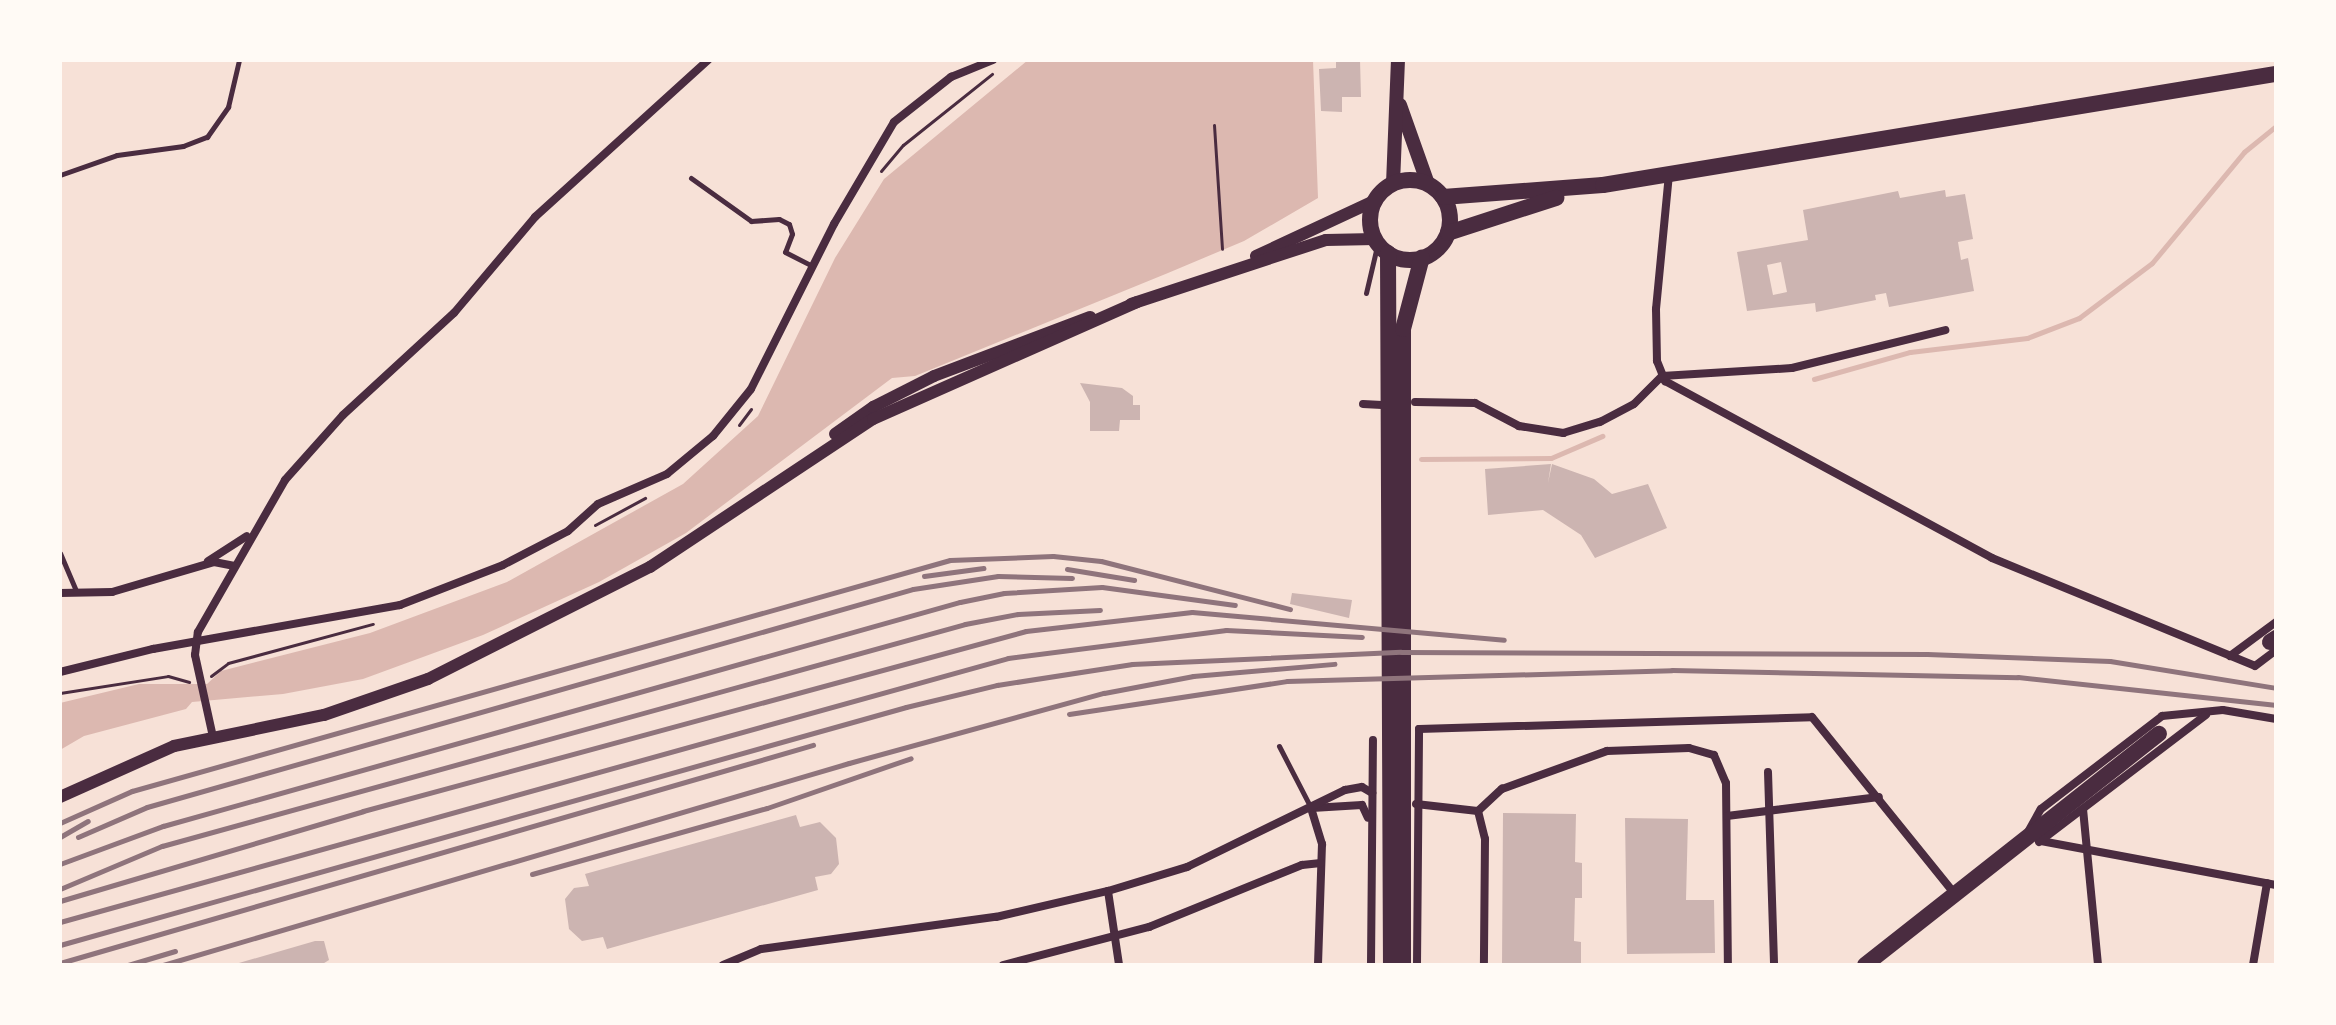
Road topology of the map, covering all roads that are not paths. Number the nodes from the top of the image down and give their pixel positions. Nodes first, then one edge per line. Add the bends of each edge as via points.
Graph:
1 (239, 60) edge
2 (708, 60) edge
3 (993, 60) edge
4 (1398, 60) edge
5 (2276, 74) edge
6 (1397, 97) junction
7 (1669, 174) junction
8 (60, 175) edge
9 (691, 178) dead end
10 (1393, 184) junction
11 (1428, 184) junction
12 (1595, 186) junction
13 (1443, 197) junction
14 (1376, 200) junction
15 (1448, 233) junction
16 (1380, 245) junction
17 (1422, 257) junction
18 (812, 266) junction
19 (1206, 279) junction
20 (1366, 293) dead end
21 (1945, 330) dead end
22 (1662, 376) junction
23 (1415, 402) dead end
24 (1363, 404) dead end
25 (1382, 405) dead end
26 (1397, 492) junction
27 (250, 534) junction
28 (60, 553) edge
29 (201, 566) junction
30 (235, 566) junction
31 (60, 593) edge
32 (77, 595) junction
33 (2276, 622) edge
34 (195, 643) junction
35 (2274, 644) edge
36 (2230, 656) junction
37 (60, 672) edge
38 (2207, 715) junction
39 (2276, 719) edge
40 (212, 731) junction
41 (2159, 734) dead end
42 (1373, 740) dead end
43 (1279, 746) dead end
44 (1768, 772) dead end
45 (1372, 793) junction
46 (60, 797) edge
47 (1879, 797) junction
48 (1416, 804) junction
49 (1311, 808) junction
50 (2083, 809) junction
51 (1478, 811) junction
52 (1767, 811) junction
53 (1727, 816) junction
54 (1371, 841) junction
55 (2028, 841) junction
56 (2087, 851) junction
57 (1321, 863) junction
58 (2272, 884) edge
59 (1108, 891) junction
60 (1954, 893) junction
61 (1115, 936) junction
62 (723, 965) edge
63 (1003, 965) edge
64 (1119, 965) edge
65 (1318, 965) edge
66 (1371, 965) edge
67 (1391, 965) edge
68 (1403, 965) edge
69 (1417, 965) edge
70 (1484, 965) edge
71 (1728, 965) edge
72 (1774, 965) edge
73 (1865, 965) edge
74 (2098, 965) edge
75 (2253, 965) edge

1 - 8 lane via 228,107 207,137 183,146 117,155
2 - 27 street via 514,237 454,313 317,442
3 - 18 street via 951,77 894,122
4 - 6 main road
5 - 7 main road
6 - 10 main road
6 - 11 main road
7 - 12 main road
7 - 22 street via 1656,309
9 - 18 lane via 751,221 779,219 789,224 792,234 785,252
10 - 11 main road
10 - 14 main road
11 - 13 main road
12 - 13 main road
12 - 15 main road
13 - 15 main road via 1449,208
14 - 16 main road via 1370,217
14 - 19 street
15 - 17 main road via 1438,248
16 - 17 main road
16 - 19 street via 1326,240
16 - 20 lane
16 - 26 main road
17 - 26 main road via 1403,329
18 - 34 street via 751,389 713,436 662,477 598,504 568,531 503,565 400,605
19 - 40 street via 1137,302 873,419 650,567 428,679 324,715
21 - 22 street via 1792,368
22 - 23 street via 1634,404 1563,433 1519,426 1475,403
22 - 36 street via 1672,388 1992,558
24 - 25 street
26 - 67 main road
26 - 68 main road
27 - 29 street
27 - 30 street
28 - 32 lane
29 - 30 street
29 - 32 street via 112,592
30 - 34 street
31 - 32 street
33 - 36 street
34 - 37 street
34 - 40 street
35 - 36 street via 2255,666
38 - 39 street via 2223,710
38 - 50 street
38 - 55 street via 2162,716 2148,723 2041,809
40 - 46 street via 131,761
41 - 55 main road
42 - 45 street
43 - 49 lane
44 - 52 street
45 - 49 street via 1352,788
45 - 54 street
47 - 48 street via 1812,717 1419,729
47 - 52 street
47 - 60 street
48 - 51 street
48 - 69 street
49 - 54 street via 1362,805
49 - 57 street via 1321,836
49 - 59 street via 1187,867
50 - 55 street
50 - 56 street
51 - 53 street via 1502,789 1599,753 1689,748 1719,761
51 - 70 street via 1485,839
52 - 53 street
52 - 72 street
53 - 71 street
54 - 66 street
55 - 56 street
55 - 60 main road
56 - 58 street
56 - 74 street
57 - 61 street via 1302,865
57 - 65 street
58 - 75 street
59 - 61 street
59 - 62 street via 996,917 761,949
60 - 73 main road
61 - 63 street
61 - 64 street

